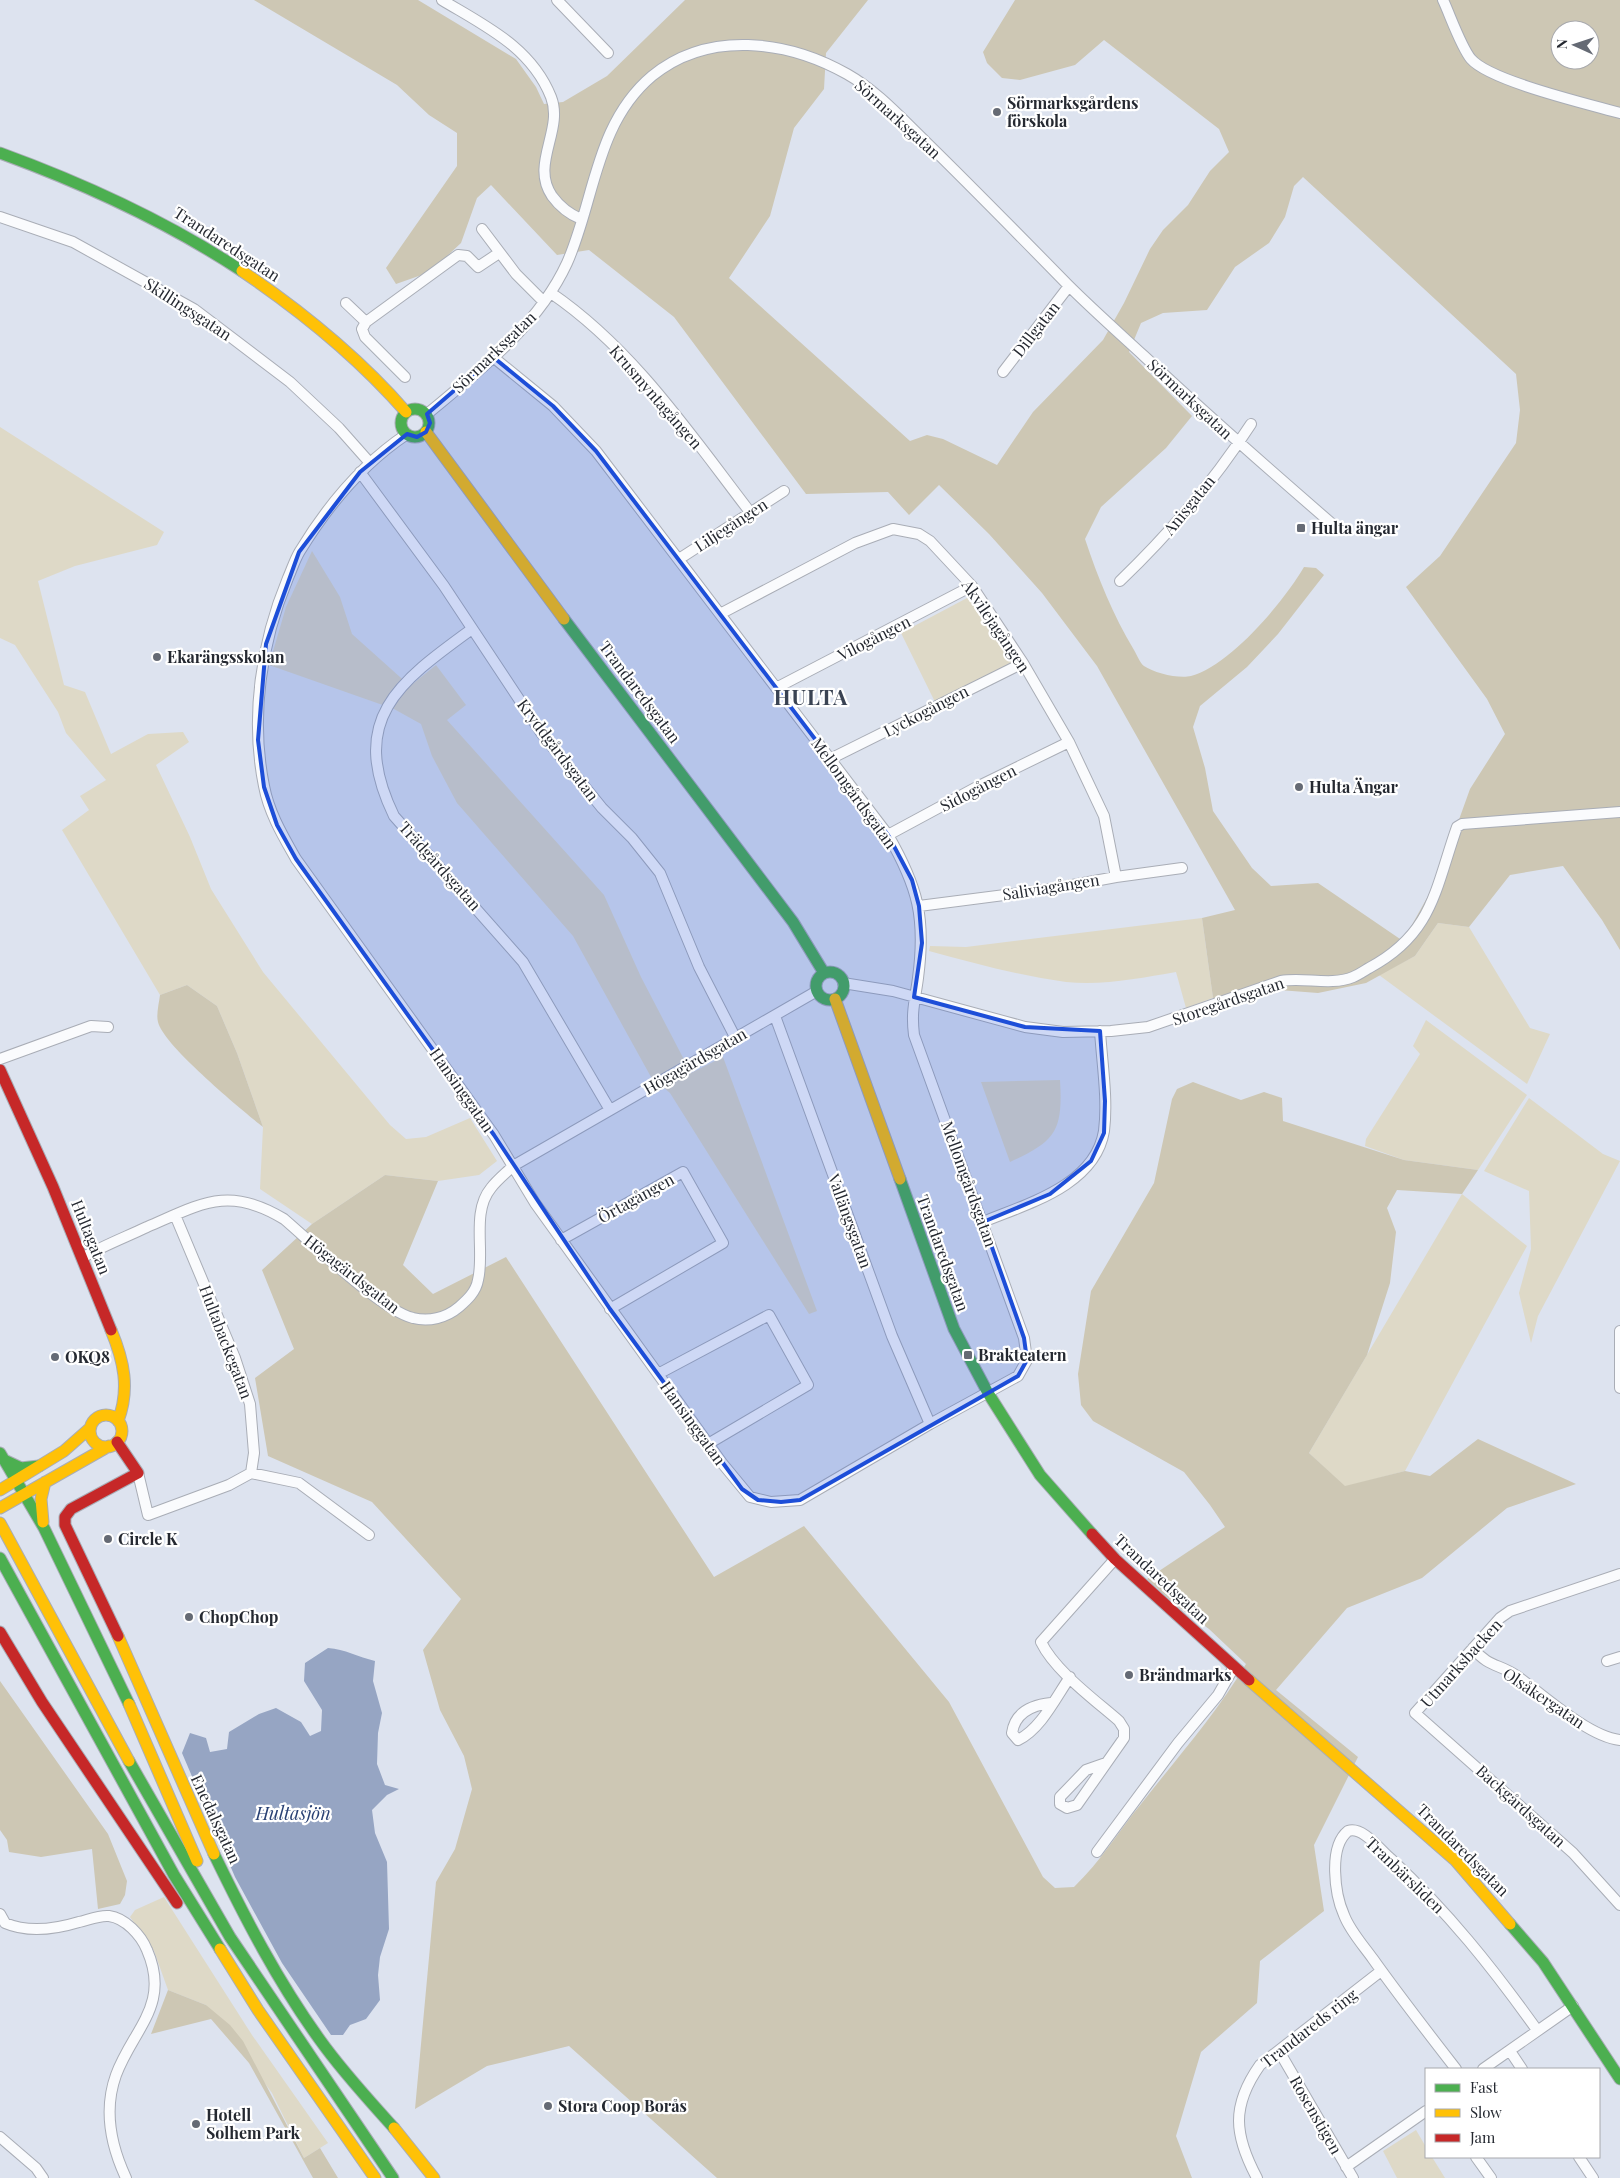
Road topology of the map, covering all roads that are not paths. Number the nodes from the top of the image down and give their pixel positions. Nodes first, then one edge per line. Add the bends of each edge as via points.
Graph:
1 (557, 0) edge
2 (1443, 0) edge
3 (444, 1) edge
4 (608, 53) dead end
5 (1620, 113) edge
6 (0, 153) edge
7 (0, 217) edge
8 (581, 219) junction
9 (482, 229) dead end
10 (499, 253) junction
11 (1070, 286) junction
12 (550, 293) junction
13 (544, 302) junction
14 (346, 303) dead end
15 (366, 322) junction
16 (493, 357) junction
17 (1003, 372) dead end
18 (405, 377) dead end
19 (406, 412) junction
20 (427, 414) junction
21 (1251, 424) dead end
22 (426, 432) junction
23 (407, 434) junction
24 (1239, 444) junction
25 (370, 463) junction
26 (360, 472) junction
27 (784, 491) dead end
28 (750, 512) junction
29 (1338, 529) dead end
30 (679, 559) junction
31 (1120, 581) dead end
32 (972, 586) junction
33 (720, 614) junction
34 (472, 629) junction
35 (1023, 663) junction
36 (776, 688) junction
37 (1069, 742) junction
38 (830, 759) junction
39 (1620, 812) edge
40 (888, 835) junction
41 (1182, 868) dead end
42 (1116, 877) junction
43 (920, 906) junction
44 (824, 973) junction
45 (843, 983) junction
46 (817, 991) junction
47 (914, 997) junction
48 (835, 999) junction
49 (774, 1016) junction
50 (108, 1027) dead end
51 (1100, 1031) junction
52 (736, 1037) junction
53 (0, 1059) edge
54 (0, 1070) edge
55 (610, 1110) junction
56 (513, 1166) junction
57 (175, 1215) junction
58 (983, 1222) junction
59 (561, 1240) junction
60 (82, 1258) junction
61 (610, 1309) junction
62 (1620, 1331) edge
63 (658, 1374) junction
64 (1620, 1388) edge
65 (988, 1393) junction
66 (118, 1422) junction
67 (930, 1424) junction
68 (90, 1428) junction
69 (113, 1444) junction
70 (708, 1444) junction
71 (2, 1457) edge
72 (38, 1466) junction
73 (138, 1473) junction
74 (251, 1473) junction
75 (17, 1480) junction
76 (45, 1482) junction
77 (3, 1488) edge
78 (25, 1494) junction
79 (0, 1508) edge
80 (0, 1523) edge
81 (44, 1528) junction
82 (368, 1534) dead end
83 (0, 1558) edge
84 (1115, 1559) junction
85 (1620, 1574) edge
86 (0, 1632) edge
87 (1472, 1648) junction
88 (1620, 1657) edge
89 (1607, 1661) dead end
90 (1234, 1667) junction
91 (1070, 1677) junction
92 (1051, 1703) dead end
93 (1415, 1713) joint
94 (1620, 1740) edge
95 (1106, 1763) junction
96 (1097, 1852) dead end
97 (1620, 1905) edge
98 (182, 1912) dead end
99 (0, 1914) edge
100 (192, 1927) dead end
101 (230, 1938) junction
102 (1381, 1971) junction
103 (1573, 2006) junction
104 (258, 2010) junction
105 (1537, 2030) junction
106 (1280, 2051) junction
107 (1510, 2051) junction
108 (1616, 2064) edge
109 (1455, 2068) edge
110 (1484, 2068) edge
111 (1521, 2068) edge
112 (1620, 2079) edge
113 (1425, 2112) edge
114 (0, 2137) edge
115 (1477, 2158) edge
116 (1580, 2158) edge
117 (1346, 2167) junction
118 (43, 2178) edge
119 (126, 2178) edge
120 (375, 2178) edge
121 (393, 2178) edge
122 (434, 2178) edge
123 (1257, 2178) edge
124 (1353, 2178) edge
125 (1490, 2178) edge
126 (1593, 2178) edge

1 - 4 street
2 - 5 street via 1470,58 1483,69
3 - 8 street via 518,48 538,72 554,106 545,160 546,187 557,203
6 - 19 main road, Trandaredsgatan via 103,192 199,243 294,308 352,358
7 - 25 street, Skillingsgatan via 73,242 194,309 258,355 302,392
8 - 11 street, Sörmarksgatan via 610,129 630,98 647,81 696,52 712,47 758,44 820,61 849,75 869,90 956,171
8 - 12 street, Sörmarksgatan via 567,262
9 - 10 street
10 - 13 street
10 - 15 street via 478,267 467,256 458,255
11 - 17 street, Dillgatan
11 - 24 street, Sörmarksgatan
12 - 13 street, Sörmarksgatan
12 - 28 street, Krusmyntagången via 623,354
13 - 16 street, Sörmarksgatan
14 - 15 street
15 - 18 street via 362,329 364,337
16 - 20 street, Sörmarksgatan
16 - 30 street, Mellomgårdsgatan via 553,406 596,450
19 - 20 main road via 417,408
19 - 23 main road via 401,423
20 - 22 main road via 430,423
21 - 24 street, Anisgatan
22 - 23 main road via 417,437
22 - 44 main road, Trandaredsgatan via 793,922
23 - 25 street, Hansinggatan
24 - 29 street, Sörmarksgatan
24 - 31 street, Anisgatan via 1181,517
25 - 26 street, Hansinggatan
26 - 34 street, Kryddgårdsgatan
26 - 56 street, Hansinggatan via 342,491 299,552 266,644 258,740 264,787 277,825 296,859
27 - 28 street, Liljegången
28 - 30 street, Liljegången
30 - 33 street, Mellomgårdsgatan
32 - 33 street, Akvilejagången via 930,541 899,528 855,543
32 - 35 street, Akvilejagången
32 - 36 street, Vilogången
33 - 36 street, Mellomgårdsgatan
34 - 52 street, Kryddgårdsgatan via 542,734 660,874 699,967
34 - 55 street, Trädgårdsgatan via 416,671 399,688 385,710 378,737 376,766 383,792 394,816 523,962
35 - 37 street, Akvilejagången
35 - 38 street, Lyckogången
36 - 38 street, Mellomgårdsgatan
37 - 40 street, Sidogången
37 - 42 street, Akvilejagången via 1104,816
38 - 40 street, Mellomgårdsgatan
39 - 51 street, Storegårdsgatan via 1462,824 1457,827 1430,907 1420,925 1404,946 1353,978 1280,981 1148,1027
40 - 43 street, Mellomgårdsgatan via 912,880
41 - 42 street, Saliviagången
42 - 43 street, Saliviagången
43 - 47 street, Mellomgårdsgatan via 922,943
44 - 45 main road via 836,974
44 - 46 main road via 817,981
45 - 47 street, Storegårdsgatan
45 - 48 main road via 842,992
46 - 48 main road via 824,998
46 - 49 street, Högagärdsgatan
47 - 51 street, Storegårdsgatan via 1025,1027 1063,1032
47 - 58 street, Mellomgårdsgatan via 911,1015 914,1035
48 - 65 main road, Trandaredsgatan via 951,1321
49 - 52 street, Högagärdsgatan
49 - 67 street, Vallängsgatan via 892,1336
50 - 53 street via 91,1026
51 - 58 street via 1104,1132 1091,1161 1072,1180 1050,1194
52 - 55 street, Högagärdsgatan
54 - 60 main road, Hultagatan
55 - 56 street, Högagärdsgatan
56 - 57 street, Högagärdsgatan via 490,1189 482,1205 482,1256 478,1282 470,1298 450,1314 429,1320 398,1313 284,1219 268,1210 247,1203 213,1200
56 - 59 street, Hansinggatan
57 - 60 street, Högagärdsgatan
57 - 74 street, Hultabackegatan via 250,1404 254,1453
58 - 65 street, Mellomgårdsgatan via 1027,1351 1027,1360 1018,1376
59 - 61 street, Hansinggatan
59 - 61 street, Örtagången via 683,1172 723,1243
60 - 66 main road, Hultagatan via 125,1368 126,1400
61 - 63 street, Hansinggatan
62 - 64 street
63 - 70 street, Hansinggatan
63 - 70 street via 770,1314 808,1386
65 - 67 street, Hansinggatan
65 - 84 main road, Trandaredsgatan via 1040,1475
66 - 68 main road via 109,1416 100,1416
66 - 69 main road, Hultagatan via 122,1431
67 - 70 street, Hansinggatan via 800,1500 780,1502 750,1497
68 - 69 main road via 95,1443
68 - 72 main road via 64,1452
69 - 73 main road
69 - 76 main road
71 - 72 main road via 21,1468
71 - 75 main road
72 - 75 main road
73 - 74 street via 148,1516 229,1485
73 - 122 main road, Enedalsgatan via 71,1508 65,1525 106,1609 196,1818 267,1957 319,2039
74 - 82 street via 299,1483
75 - 77 main road
75 - 78 main road
76 - 78 main road
76 - 81 main road via 41,1499
78 - 79 main road
78 - 81 main road
80 - 101 main road via 156,1810
81 - 101 main road via 137,1720
83 - 104 main road via 174,1876
84 - 90 main road, Trandaredsgatan
84 - 91 street via 1041,1642 1045,1651
85 - 87 street, Utmarksbacken via 1510,1611
86 - 98 main road via 42,1702
87 - 93 street, Utmarksbacken
87 - 94 street, Olsåkergatan via 1484,1661 1514,1674 1592,1730
88 - 89 street
90 - 96 street via 1218,1695
90 - 103 main road, Trandaredsgatan via 1455,1860 1543,1962
91 - 92 street
91 - 95 street via 1124,1729 1124,1738
93 - 97 street, Backgårdsgatan via 1573,1853
95 - 95 street via 1077,1805 1067,1808 1060,1804 1060,1798 1086,1770
99 - 119 street via 5,1923 13,1927 46,1929 110,1916 128,1924 145,1946 152,1962 155,1994 148,2017 115,2077 109,2116 112,2143
100 - 104 main road
101 - 121 main road
102 - 105 street, Tranbärsliden via 1349,1925 1337,1893 1337,1852 1341,1838 1352,1830 1368,1838 1460,1929 1499,1976
102 - 106 street, Trandareds ring
102 - 109 street, Tranbärsliden
103 - 105 street
103 - 108 main road, Trandaredsgatan
104 - 120 main road
105 - 107 street
106 - 117 street, Rosenstigen
106 - 123 street, Trandareds ring via 1260,2065 1246,2085 1239,2111 1239,2133 1245,2156
107 - 110 street
107 - 111 street
108 - 112 main road, Trandaredsgatan
113 - 117 street
114 - 118 street
115 - 125 street
116 - 126 street
117 - 124 street, Rosenstigen

